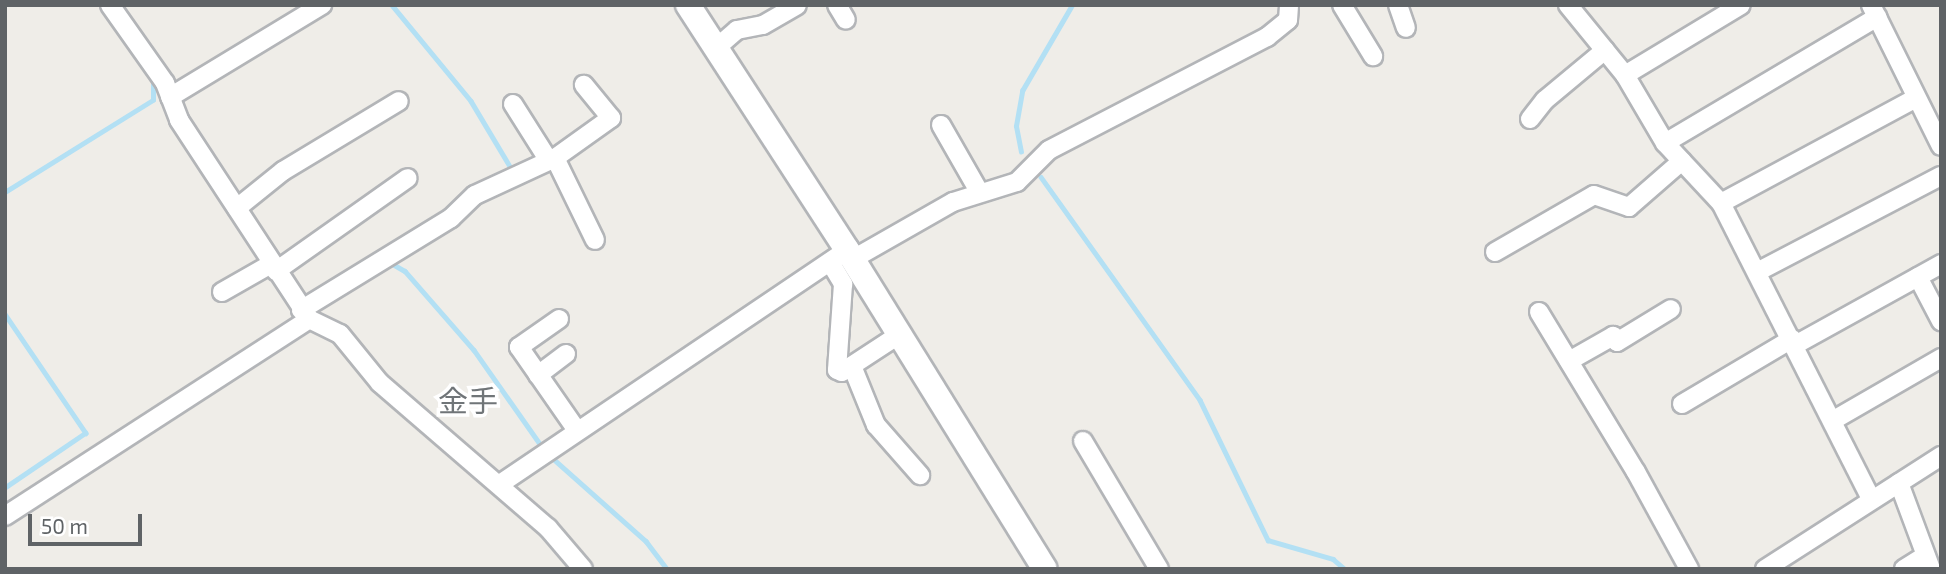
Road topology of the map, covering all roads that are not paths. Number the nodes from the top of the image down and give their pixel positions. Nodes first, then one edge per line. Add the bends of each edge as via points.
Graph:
1 (110, 5) edge
2 (322, 5) edge
3 (688, 5) edge
4 (797, 5) edge
5 (1289, 5) edge
6 (1342, 5) edge
7 (1398, 5) edge
8 (1741, 5) edge
9 (1570, 6) edge
10 (1874, 11) edge
11 (1406, 28) dead end
12 (715, 49) junction
13 (1605, 50) junction
14 (1373, 56) dead end
15 (1625, 75) junction
16 (584, 85) dead end
17 (170, 97) junction
18 (1916, 98) junction
19 (399, 102) dead end
20 (513, 104) dead end
21 (1530, 119) dead end
22 (942, 125) dead end
23 (1665, 143) junction
24 (1941, 146) edge
25 (552, 160) junction
26 (1682, 161) junction
27 (1941, 176) edge
28 (408, 178) dead end
29 (980, 194) junction
30 (1721, 203) junction
31 (237, 208) junction
32 (595, 240) dead end
33 (1495, 252) dead end
34 (844, 257) junction
35 (1941, 264) edge
36 (274, 267) junction
37 (1759, 271) junction
38 (1918, 277) junction
39 (222, 292) dead end
40 (1671, 309) dead end
41 (1539, 312) dead end
42 (305, 315) junction
43 (559, 318) dead end
44 (1941, 321) edge
45 (900, 334) junction
46 (1793, 342) junction
47 (566, 354) dead end
48 (1941, 358) edge
49 (1569, 361) junction
50 (852, 366) junction
51 (538, 374) junction
52 (1682, 404) dead end
53 (1832, 421) junction
54 (576, 429) junction
55 (1083, 441) dead end
56 (1941, 456) edge
57 (920, 475) dead end
58 (1899, 483) junction
59 (500, 484) junction
60 (1871, 499) junction
61 (5, 516) edge
62 (1928, 562) edge
63 (1037, 566) edge
64 (583, 569) edge
65 (1159, 569) edge
66 (1689, 569) edge
67 (1765, 569) edge
68 (1904, 569) edge

1 - 17 street
2 - 17 street
3 - 12 street
4 - 12 street via 763,25 737,30
5 - 29 street via 1288,20 1274,33 1049,150 1017,181
6 - 14 street
7 - 11 street
8 - 15 street
9 - 13 street
10 - 18 street
10 - 23 street
12 - 34 street
13 - 15 street
13 - 21 street via 1545,100
15 - 23 street
16 - 25 street via 611,118
17 - 31 street via 179,120
18 - 24 street
18 - 30 street
19 - 31 street via 283,171
20 - 25 street
22 - 29 street
23 - 26 street
25 - 32 street
25 - 42 street via 475,195 451,218
26 - 30 street
26 - 33 street via 1629,207 1594,195
27 - 37 street
28 - 36 street
29 - 34 street via 953,202
30 - 37 street
31 - 36 street
34 - 45 street
34 - 50 street via 837,370
34 - 54 street
35 - 38 street
36 - 39 street
36 - 42 street
37 - 46 street
38 - 44 street
38 - 46 street
40 - 49 street via 1617,342 1613,336
41 - 49 street
42 - 59 street via 340,334 416,417
42 - 61 street
43 - 51 street via 519,347
45 - 50 street
45 - 63 street
46 - 52 street
46 - 53 street
47 - 51 street
48 - 53 street
49 - 66 street
50 - 57 street via 876,425
51 - 54 street
53 - 60 street
54 - 59 street
55 - 65 street
56 - 58 street
58 - 60 street
58 - 62 street
59 - 64 street via 548,528
60 - 67 street
62 - 68 street

